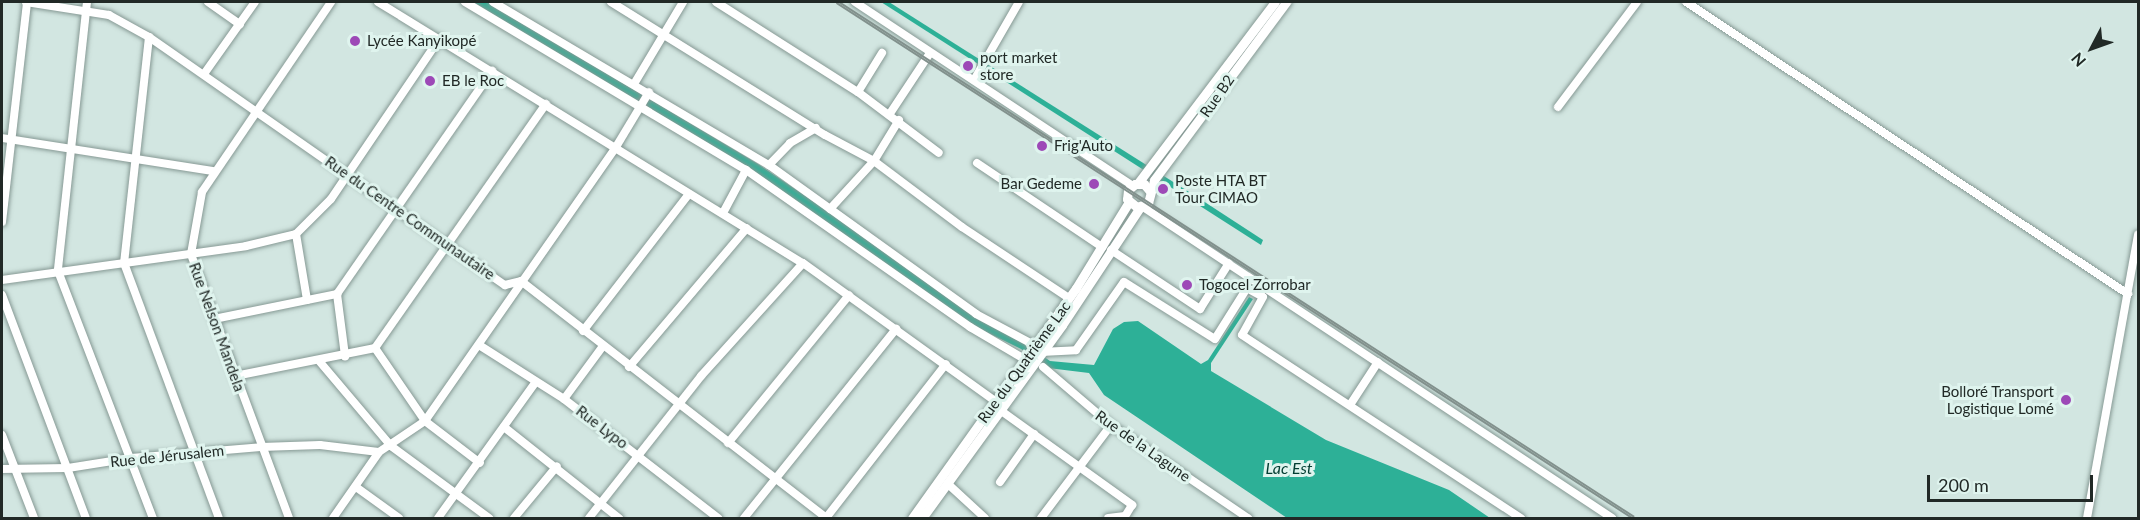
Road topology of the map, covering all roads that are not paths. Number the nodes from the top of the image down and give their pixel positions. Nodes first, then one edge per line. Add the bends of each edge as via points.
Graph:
1 (26, 2) edge
2 (208, 2) edge
3 (255, 2) edge
4 (332, 2) edge
5 (378, 2) edge
6 (465, 2) edge
7 (493, 2) edge
8 (611, 2) edge
9 (683, 2) edge
10 (716, 2) edge
11 (855, 2) edge
12 (1019, 2) edge
13 (1275, 2) edge
14 (1286, 2) edge
15 (1637, 2) edge
16 (1686, 2) edge
17 (85, 6) edge
18 (240, 24) junction
19 (664, 35) junction
20 (149, 37) junction
21 (440, 38) junction
22 (882, 53) dead end
23 (930, 53) junction
24 (492, 71) junction
25 (204, 74) junction
26 (974, 80) junction
27 (634, 84) junction
28 (649, 92) junction
29 (858, 92) junction
30 (546, 104) junction
31 (640, 105) junction
32 (1558, 107) dead end
33 (257, 110) junction
34 (889, 115) junction
35 (898, 120) junction
36 (816, 128) junction
37 (2, 138) edge
38 (11, 140) junction
39 (616, 147) junction
40 (70, 149) junction
41 (939, 153) dead end
42 (135, 158) junction
43 (874, 161) junction
44 (977, 163) dead end
45 (769, 165) junction
46 (746, 170) junction
47 (213, 171) junction
48 (346, 174) junction
49 (1135, 184) junction
50 (1150, 191) junction
51 (689, 194) junction
52 (1129, 202) junction
53 (1142, 207) junction
54 (830, 209) junction
55 (396, 210) junction
56 (723, 213) junction
57 (2, 222) edge
58 (747, 228) junction
59 (296, 234) junction
60 (2139, 235) edge
61 (447, 246) junction
62 (1106, 249) junction
63 (191, 254) junction
64 (124, 262) junction
65 (1229, 263) junction
66 (803, 264) junction
67 (58, 271) junction
68 (2, 280) edge
69 (521, 281) junction
70 (337, 294) junction
71 (2128, 294) junction
72 (2, 295) edge
73 (849, 295) junction
74 (1069, 298) junction
75 (307, 300) junction
76 (214, 319) junction
77 (896, 329) junction
78 (583, 332) junction
79 (479, 345) junction
80 (603, 346) junction
81 (375, 348) junction
82 (1038, 349) junction
83 (345, 356) junction
84 (1026, 360) junction
85 (320, 362) junction
86 (1378, 362) junction
87 (946, 364) junction
88 (629, 367) junction
89 (1042, 367) dead end
90 (235, 376) junction
91 (535, 383) junction
92 (564, 399) junction
93 (679, 405) junction
94 (998, 405) junction
95 (1350, 405) junction
96 (425, 421) junction
97 (1111, 425) junction
98 (504, 427) junction
99 (1034, 434) junction
100 (2, 435) edge
101 (728, 443) junction
102 (391, 446) junction
103 (261, 447) junction
104 (194, 452) junction
105 (380, 452) junction
106 (639, 455) junction
107 (131, 458) junction
108 (480, 463) junction
109 (557, 466) junction
110 (14, 467) junction
111 (1080, 467) junction
112 (68, 468) junction
113 (2, 469) edge
114 (775, 479) junction
115 (1000, 482) dead end
116 (948, 484) junction
117 (357, 488) junction
118 (458, 494) junction
119 (601, 504) junction
120 (1236, 515) edge
121 (1127, 517) edge
122 (34, 519) edge
123 (86, 519) edge
124 (153, 519) edge
125 (219, 519) edge
126 (289, 519) edge
127 (333, 519) edge
128 (399, 519) edge
129 (438, 519) edge
130 (489, 519) edge
131 (514, 519) edge
132 (589, 519) edge
133 (619, 519) edge
134 (718, 519) edge
135 (744, 519) edge
136 (826, 519) edge
137 (912, 519) edge
138 (922, 519) edge
139 (985, 519) edge
140 (1041, 519) edge
141 (1108, 519) edge
142 (1248, 519) edge
143 (1521, 519) edge
144 (1612, 519) edge
145 (2087, 519) edge

1 - 17 street, Rue du Centre Communautaire
1 - 38 street
2 - 18 street
3 - 18 street
4 - 33 street, Rue Nelson Mandela
5 - 21 street
6 - 31 street
7 - 27 street
8 - 19 street
9 - 19 street
10 - 29 street
11 - 23 street
12 - 26 street
13 - 49 main road, Rue B2 via 1149,174
14 - 50 main road, Rue B2 via 1159,173
15 - 32 street
16 - 71 street
17 - 20 street, Rue du Centre Communautaire
17 - 40 street
18 - 25 street
19 - 27 street
19 - 36 street
20 - 25 street, Rue du Centre Communautaire
20 - 42 street
21 - 24 street
21 - 48 street
22 - 29 street
23 - 26 street
23 - 34 street
24 - 30 street
24 - 55 street
25 - 33 street, Rue du Centre Communautaire
26 - 49 street
27 - 28 street
28 - 31 street
28 - 45 street
29 - 34 street
30 - 39 street
30 - 61 street
31 - 39 street
31 - 46 street
33 - 47 street, Rue Nelson Mandela
33 - 48 street, Rue du Centre Communautaire
34 - 35 street
35 - 41 street
35 - 43 street
36 - 43 street
36 - 45 street via 790,143
37 - 38 street
38 - 40 street
38 - 57 street
39 - 51 street
39 - 69 street
40 - 42 street
40 - 67 street
42 - 47 street
42 - 64 street
43 - 54 street
43 - 74 street via 962,227
44 - 62 street
45 - 54 street
46 - 56 street
46 - 84 street via 970,327
47 - 63 street, Rue Nelson Mandela via 197,204
48 - 55 street, Rue du Centre Communautaire
48 - 59 street via 319,213
49 - 50 main road
49 - 52 main road via 1127,193
50 - 53 main road via 1150,201
51 - 56 street
51 - 78 street
52 - 53 main road
52 - 62 main road, Rue du Quatrième Lac
53 - 62 main road, Rue du Quatrième Lac
53 - 65 street
54 - 82 street via 976,314
55 - 61 street, Rue du Centre Communautaire
55 - 70 street
56 - 58 street
58 - 66 street
58 - 88 street
59 - 63 street
59 - 75 street
60 - 71 street
61 - 69 street, Rue du Centre Communautaire via 505,285
61 - 81 street
62 - 65 street via 1200,309
62 - 74 main road, Rue du Quatrième Lac
62 - 82 main road, Rue du Quatrième Lac
63 - 64 street
63 - 76 street, Rue Nelson Mandela
64 - 67 street
64 - 104 street
65 - 86 street
66 - 73 street
66 - 93 street
67 - 68 street
67 - 107 street
69 - 78 street
69 - 79 street
70 - 75 street
70 - 83 street
71 - 145 street
72 - 112 street
73 - 77 street
73 - 101 street
74 - 82 main road, Rue du Quatrième Lac
75 - 76 street
76 - 90 street, Rue Nelson Mandela
77 - 87 street
77 - 114 street
78 - 80 street
79 - 91 street, Rue Lypo
79 - 96 street
80 - 88 street
80 - 92 street
81 - 83 street
81 - 96 street
82 - 84 main road, Rue du Quatrième Lac
82 - 94 main road, Rue du Quatrième Lac
82 - 95 street via 1076,350 1124,282 1215,339 1247,288 1263,297 1242,335
83 - 85 street
84 - 94 main road, Rue du Quatrième Lac
85 - 90 street
85 - 102 street
86 - 95 street
86 - 144 street
87 - 94 street
87 - 136 street
88 - 93 street
89 - 97 street, Rue de la Lagune
90 - 103 street, Rue Nelson Mandela
91 - 92 street, Rue Lypo
91 - 98 street
92 - 106 street, Rue Lypo
93 - 101 street
93 - 106 street
94 - 99 street
94 - 116 main road, Rue du Quatrième Lac
94 - 137 main road, Rue du Quatrième Lac
95 - 143 street
96 - 102 street
96 - 108 street
97 - 111 street
97 - 120 street, Rue de la Lagune
98 - 108 street
98 - 109 street
99 - 111 street
99 - 115 street
100 - 110 street
101 - 114 street
102 - 105 street
102 - 118 street
103 - 104 street, Rue de Jérusalem
103 - 105 street, Rue de Jérusalem via 320,445
103 - 126 street, Rue Nelson Mandela
104 - 107 street, Rue de Jérusalem
104 - 125 street
105 - 117 street
106 - 119 street
106 - 134 street, Rue Lypo
107 - 112 street, Rue de Jérusalem
107 - 124 street
108 - 118 street
109 - 119 street
109 - 131 street
110 - 112 street, Rue de Jérusalem
110 - 113 street, Rue de Jérusalem
110 - 122 street
111 - 121 street via 1132,505
111 - 140 street
112 - 123 street
114 - 135 street
114 - 136 street
116 - 138 main road, Rue du Quatrième Lac
116 - 139 street
117 - 127 street
117 - 128 street
118 - 129 street
118 - 130 street
119 - 132 street
119 - 133 street
120 - 142 street, Rue de la Lagune
121 - 141 street

